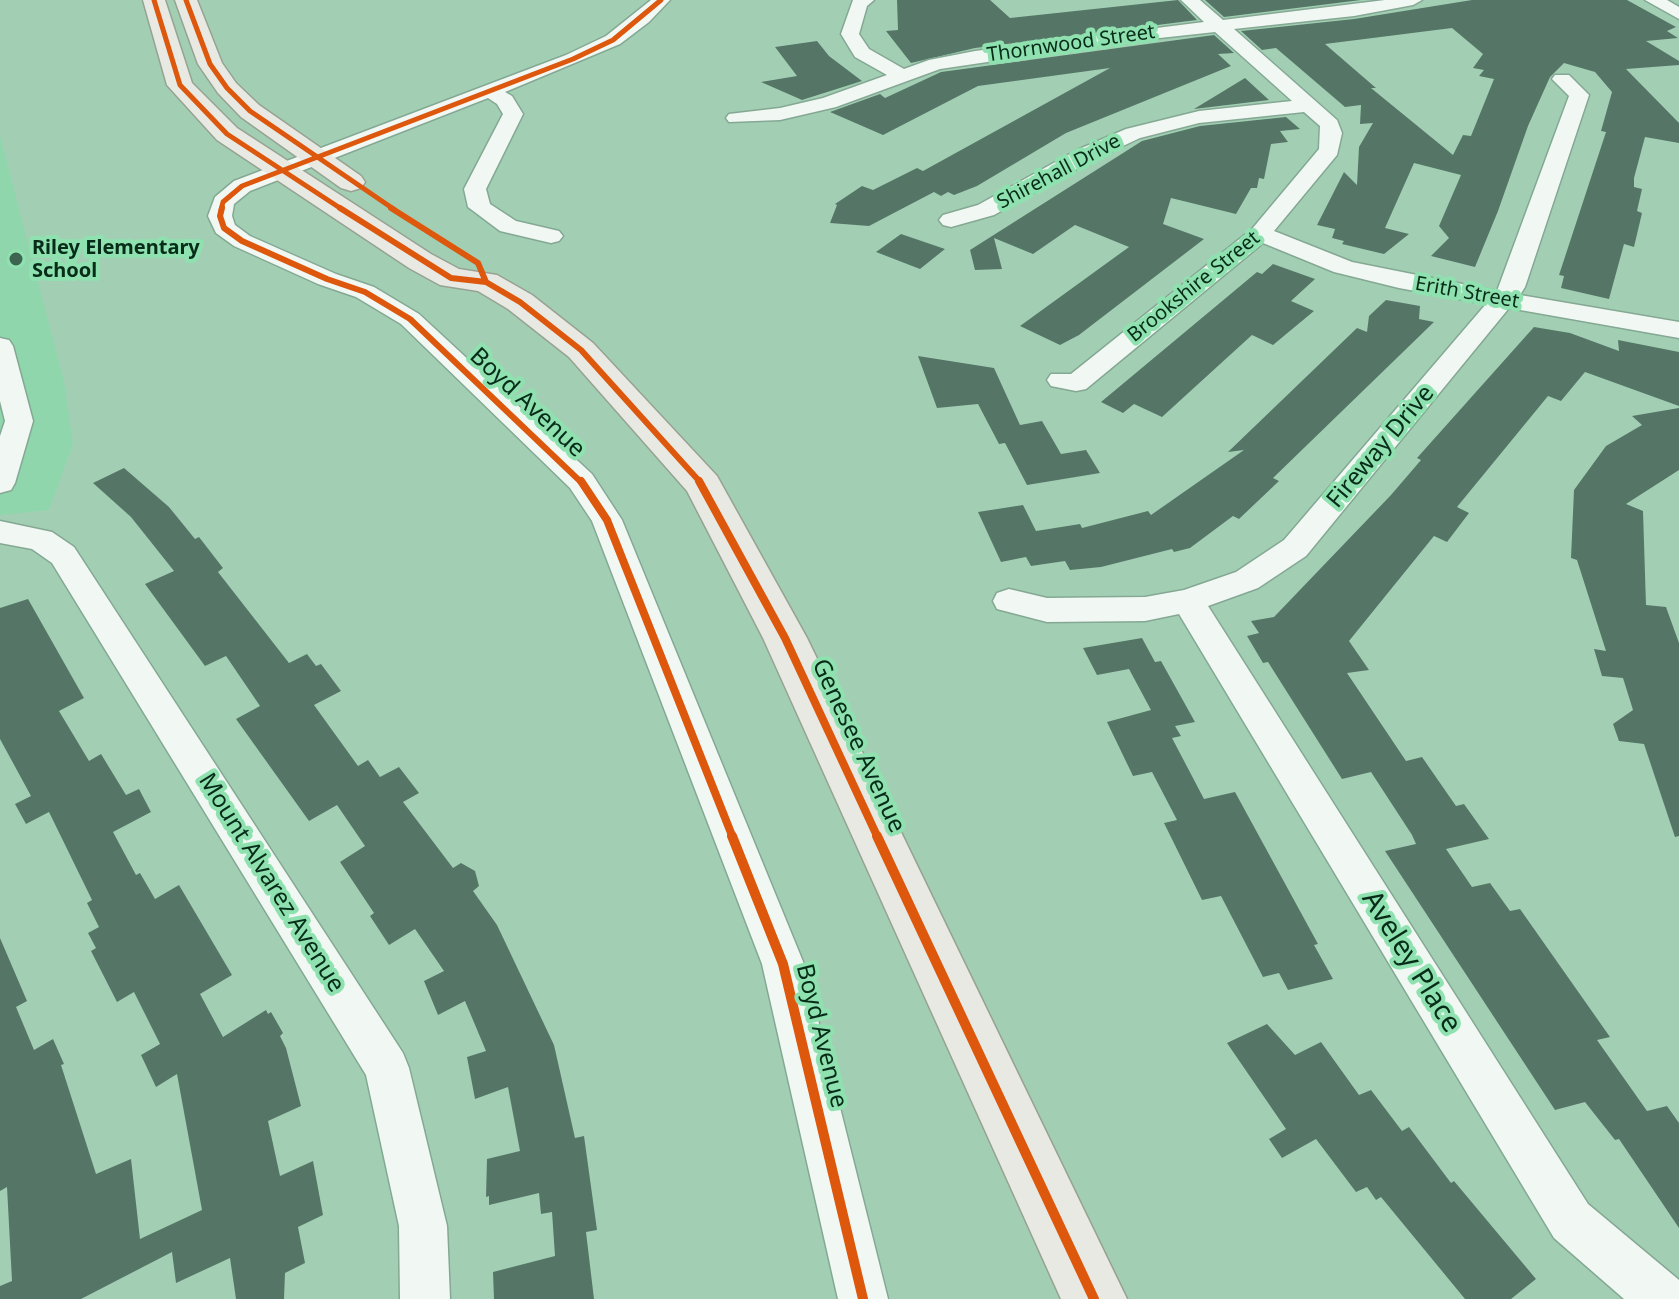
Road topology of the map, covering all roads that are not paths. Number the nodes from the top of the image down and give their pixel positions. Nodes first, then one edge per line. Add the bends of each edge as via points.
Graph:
1 (154, 0) edge
2 (186, 0) edge
3 (661, 0) edge
4 (865, 0) edge
5 (1190, 0) edge
6 (1413, 0) edge
7 (1654, 0) edge
8 (1679, 14) edge
9 (1220, 26) junction
10 (903, 76) junction
11 (1562, 79) dead end
12 (490, 91) junction
13 (1310, 105) junction
14 (736, 118) dead end
15 (313, 157) junction
16 (278, 170) junction
17 (951, 220) dead end
18 (1260, 234) junction
19 (551, 236) dead end
20 (486, 282) junction
21 (1505, 299) junction
22 (1679, 330) edge
23 (0, 346) edge
24 (4, 376) edge
25 (1061, 380) dead end
26 (0, 483) edge
27 (2, 532) edge
28 (1009, 601) dead end
29 (1188, 601) junction
30 (425, 1299) edge
31 (863, 1299) edge
32 (1094, 1299) edge
33 (1663, 1299) edge

1 - 16 main road, Genesee Avenue via 180,85 227,134
2 - 15 main road, Genesee Avenue via 210,64 227,88
3 - 12 street, Boyd Avenue via 613,40
4 - 10 street via 850,34 862,53
5 - 9 street, Brookshire Street
6 - 9 street, Thornwood Street
7 - 8 street
9 - 10 street, Thornwood Street via 975,57
9 - 13 street, Brookshire Street
10 - 14 street, Thornwood Street via 829,103
11 - 21 street, Fireway Drive via 1579,95
12 - 15 street, Boyd Avenue
12 - 19 street via 505,100 513,114 475,189 479,207 508,226
13 - 17 street, Shirehall Drive via 1199,117 1133,133 986,210
13 - 18 street, Brookshire Street via 1330,124 1329,150
15 - 16 street, Boyd Avenue
15 - 20 main road, Genesee Avenue via 478,263
16 - 20 main road, Genesee Avenue via 451,278
16 - 31 street, Boyd Avenue via 242,186 223,202 224,228 242,241 365,292 410,319 581,481 607,520 783,964
18 - 21 street, Erith Street via 1343,267
18 - 25 street, Brookshire Street via 1076,383
20 - 32 main road, Genesee Avenue via 581,350 703,485 785,638
21 - 22 street, Erith Street
21 - 29 street, Fireway Drive via 1295,548 1247,580
23 - 24 street
24 - 26 street via 19,421
27 - 30 street, Mount Alvarez Avenue via 41,540 63,555 387,1068 423,1226
28 - 29 street, Fireway Drive via 1047,610 1145,609
29 - 33 street, Aveley Place via 1571,1221

